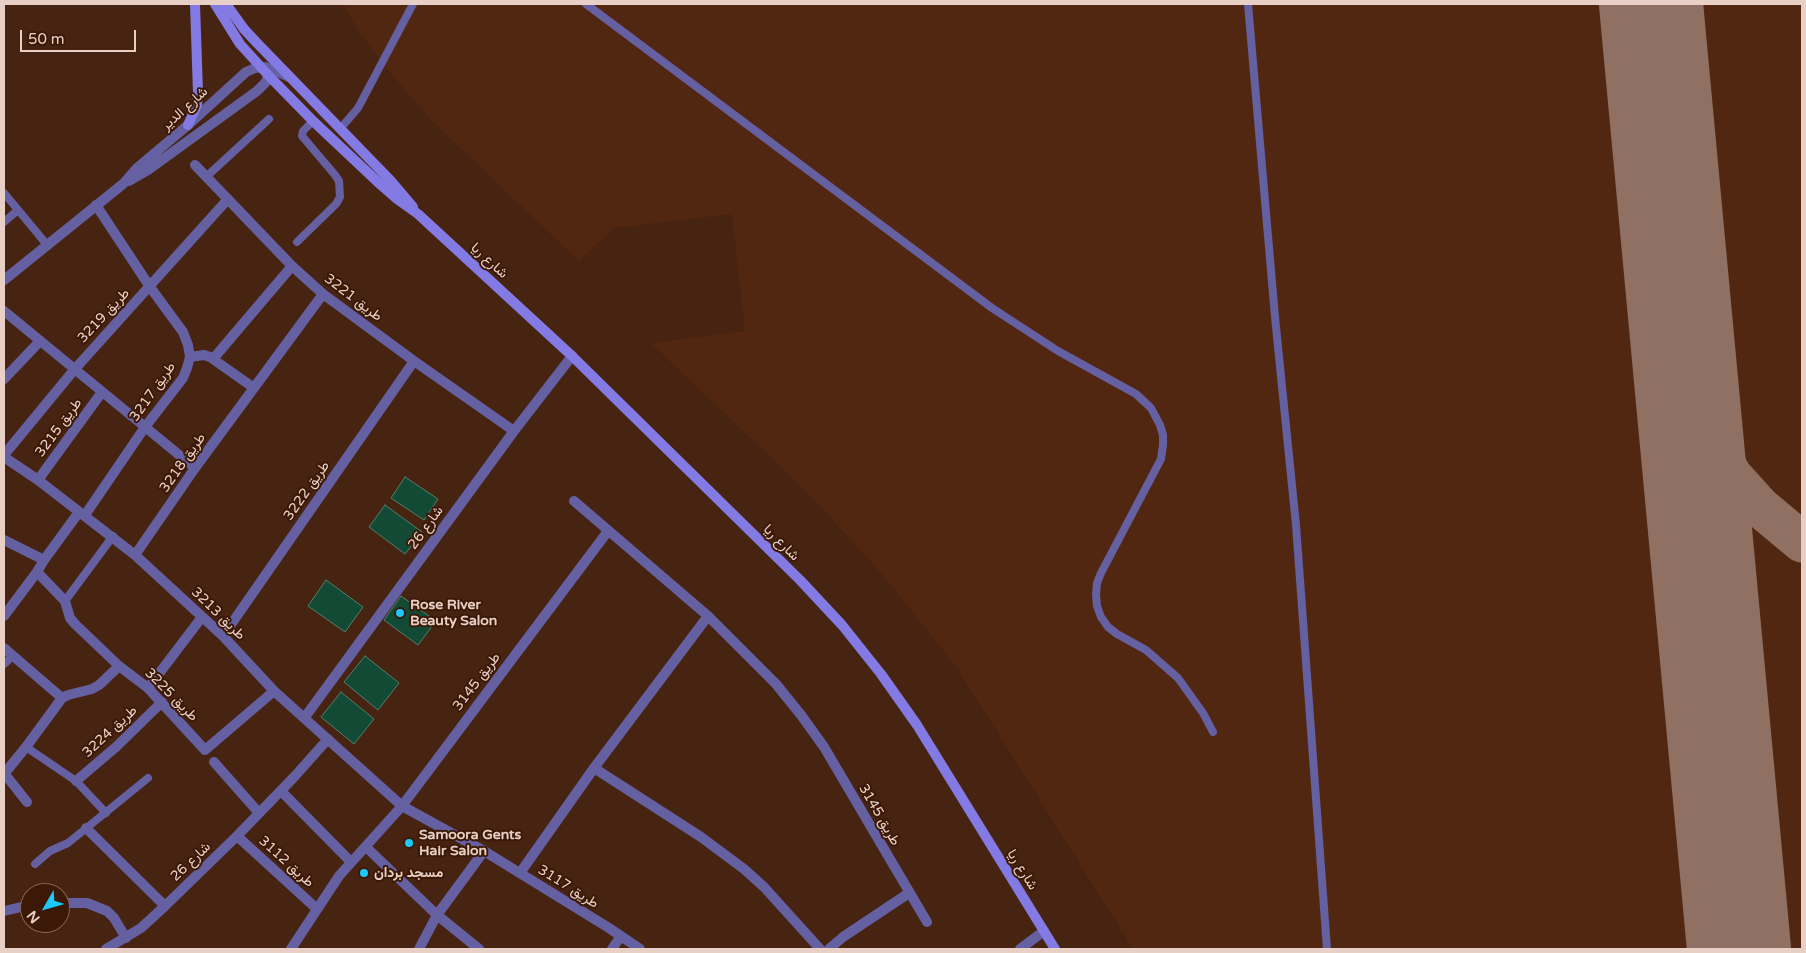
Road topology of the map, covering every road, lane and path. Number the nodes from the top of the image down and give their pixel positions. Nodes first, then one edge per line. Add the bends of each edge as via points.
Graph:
1 (195, 4) edge
2 (215, 4) edge
3 (226, 4) edge
4 (412, 4) edge
5 (586, 4) edge
6 (1248, 4) edge
7 (266, 53) junction
8 (266, 70) junction
9 (289, 77) junction
10 (269, 119) dead end
11 (314, 120) junction
12 (188, 125) junction
13 (340, 129) junction
14 (195, 165) dead end
15 (206, 177) junction
16 (123, 184) junction
17 (4, 193) edge
18 (228, 199) junction
19 (96, 205) junction
20 (18, 210) junction
21 (418, 214) junction
22 (4, 222) edge
23 (297, 242) dead end
24 (48, 246) junction
25 (292, 266) junction
26 (4, 280) edge
27 (150, 287) junction
28 (323, 294) junction
29 (4, 311) edge
30 (40, 341) junction
31 (572, 356) junction
32 (190, 357) junction
33 (213, 359) junction
34 (414, 361) junction
35 (74, 370) junction
36 (4, 380) edge
37 (254, 388) junction
38 (102, 392) junction
39 (145, 428) junction
40 (514, 430) junction
41 (4, 456) edge
42 (195, 468) junction
43 (38, 480) junction
44 (574, 502) dead end
45 (82, 514) junction
46 (608, 531) junction
47 (113, 536) junction
48 (4, 540) edge
49 (135, 555) junction
50 (44, 560) junction
51 (38, 572) junction
52 (65, 601) junction
53 (4, 616) edge
54 (708, 616) junction
55 (202, 617) junction
56 (222, 636) junction
57 (4, 648) edge
58 (13, 656) junction
59 (4, 664) edge
60 (119, 666) junction
61 (148, 688) junction
62 (274, 691) junction
63 (62, 698) junction
64 (162, 702) junction
65 (305, 717) junction
66 (1213, 732) dead end
67 (328, 738) junction
68 (26, 747) junction
69 (214, 762) dead end
70 (594, 768) junction
71 (4, 774) edge
72 (148, 778) dead end
73 (76, 781) junction
74 (281, 790) junction
75 (27, 802) dead end
76 (402, 806) junction
77 (106, 813) junction
78 (259, 813) junction
79 (86, 828) junction
80 (237, 836) junction
81 (366, 847) junction
82 (484, 851) junction
83 (351, 862) junction
84 (35, 864) dead end
85 (520, 873) junction
86 (909, 893) junction
87 (70, 903) edge
88 (166, 906) junction
89 (20, 907) edge
90 (5, 909) edge
91 (316, 909) junction
92 (437, 915) junction
93 (927, 922) dead end
94 (1044, 931) junction
95 (621, 936) junction
96 (126, 938) junction
97 (106, 949) edge
98 (291, 949) edge
99 (419, 949) edge
100 (479, 949) edge
101 (612, 949) edge
102 (640, 949) edge
103 (820, 949) edge
104 (829, 949) edge
105 (1020, 949) edge
106 (1055, 949) edge
107 (1327, 949) edge

1 - 12 main road via 198,94
2 - 8 main road, شارع ريا via 240,44
3 - 7 main road, شارع ريا
4 - 13 lane via 358,108
5 - 66 lane via 992,308 1058,351 1136,394 1151,408 1163,435 1161,460 1101,573 1097,583 1097,606 1108,627 1146,650 1178,678
6 - 107 lane via 1296,525
7 - 8 street
7 - 9 main road, شارع ريا
8 - 9 street
8 - 11 main road, شارع ريا
8 - 12 street, شارع الدير via 246,72
8 - 16 street, شارع الدير via 266,82 257,91 198,136
9 - 13 main road, شارع ريا
10 - 15 lane
11 - 21 main road, شارع ريا via 381,186
11 - 23 lane via 302,131 302,136 335,174 340,197
12 - 16 street, شارع الدير
13 - 21 main road, شارع ريا
14 - 15 street, طريق 3221
15 - 18 street, طريق 3221
16 - 19 street, شارع الدير
17 - 20 lane
18 - 25 street, طريق 3221
18 - 27 street, طريق 3219
19 - 24 street, شارع الدير
19 - 27 street, طريق 3217
20 - 22 lane
20 - 24 lane
21 - 31 main road, شارع ريا
24 - 26 street, شارع الدير
25 - 28 street, طريق 3221
25 - 33 street
27 - 32 street, طريق 3217 via 183,332
27 - 35 street, طريق 3219
28 - 34 street, طريق 3221
28 - 37 street, طريق 3218
29 - 30 street, طريق 3215
30 - 35 street, طريق 3215
30 - 36 street
31 - 40 street, شارع 26
31 - 94 main road, شارع ريا via 810,591 862,649 916,725
32 - 33 street via 204,355
32 - 39 street, طريق 3217 via 182,378
33 - 37 street
34 - 40 street, طريق 3221
34 - 56 street, طريق 3222
35 - 38 street, طريق 3215
35 - 41 street, طريق 3219
37 - 42 street, طريق 3218
38 - 39 street, طريق 3215
38 - 43 street, طريق 3215
39 - 42 street, طريق 3215
39 - 45 street, طريق 3217
40 - 65 street, شارع 26
41 - 43 street, طريق 3213
42 - 49 street, طريق 3218
43 - 45 street, طريق 3213
44 - 46 street, طريق 3145
45 - 47 street, طريق 3213
45 - 50 street, طريق 3217
46 - 54 street, طريق 3145
46 - 76 street, طريق 3145
47 - 49 street, طريق 3213
47 - 52 lane
48 - 50 street
49 - 55 street, طريق 3213
50 - 51 street, طريق 3217
51 - 52 street, طريق 3225
51 - 53 street, طريق 3217
52 - 60 street, طريق 3225 via 70,618
54 - 70 street
54 - 86 street, طريق 3145 via 776,684 801,715 824,747
55 - 56 street, طريق 3213
55 - 61 street
56 - 62 street, طريق 3213
57 - 58 street
58 - 59 lane
58 - 63 street
60 - 61 street, طريق 3225
60 - 63 street via 92,689
61 - 64 street, طريق 3225
62 - 64 street, طريق 3225 via 205,750
62 - 65 street, طريق 3213
63 - 68 street
64 - 73 street, طريق 3224
65 - 67 street, طريق 3213
67 - 74 street, شارع 26
67 - 76 street, طريق 3213
68 - 71 street
68 - 73 lane
69 - 78 street
70 - 85 street
70 - 103 street via 701,837 744,869
71 - 75 street
72 - 77 lane
73 - 77 lane
74 - 78 street, شارع 26
74 - 83 street
76 - 81 street, طريق 3145
76 - 82 street, طريق 3117
77 - 79 lane
78 - 80 street, شارع 26
79 - 84 lane
79 - 88 street
80 - 88 street, شارع 26
80 - 91 street, طريق 3112
81 - 83 street, طريق 3112
81 - 92 street
82 - 85 street, طريق 3117
82 - 92 street
83 - 91 street, طريق 3112
85 - 95 street, طريق 3117
86 - 93 street, طريق 3145
86 - 104 street
87 - 96 street via 87,902 107,911
88 - 96 street, شارع 26
89 - 90 street
91 - 98 street, طريق 3112
92 - 99 street
92 - 100 street
94 - 105 street
94 - 106 main road, شارع ريا
95 - 101 street
95 - 102 street, طريق 3117
96 - 97 street, شارع 26

